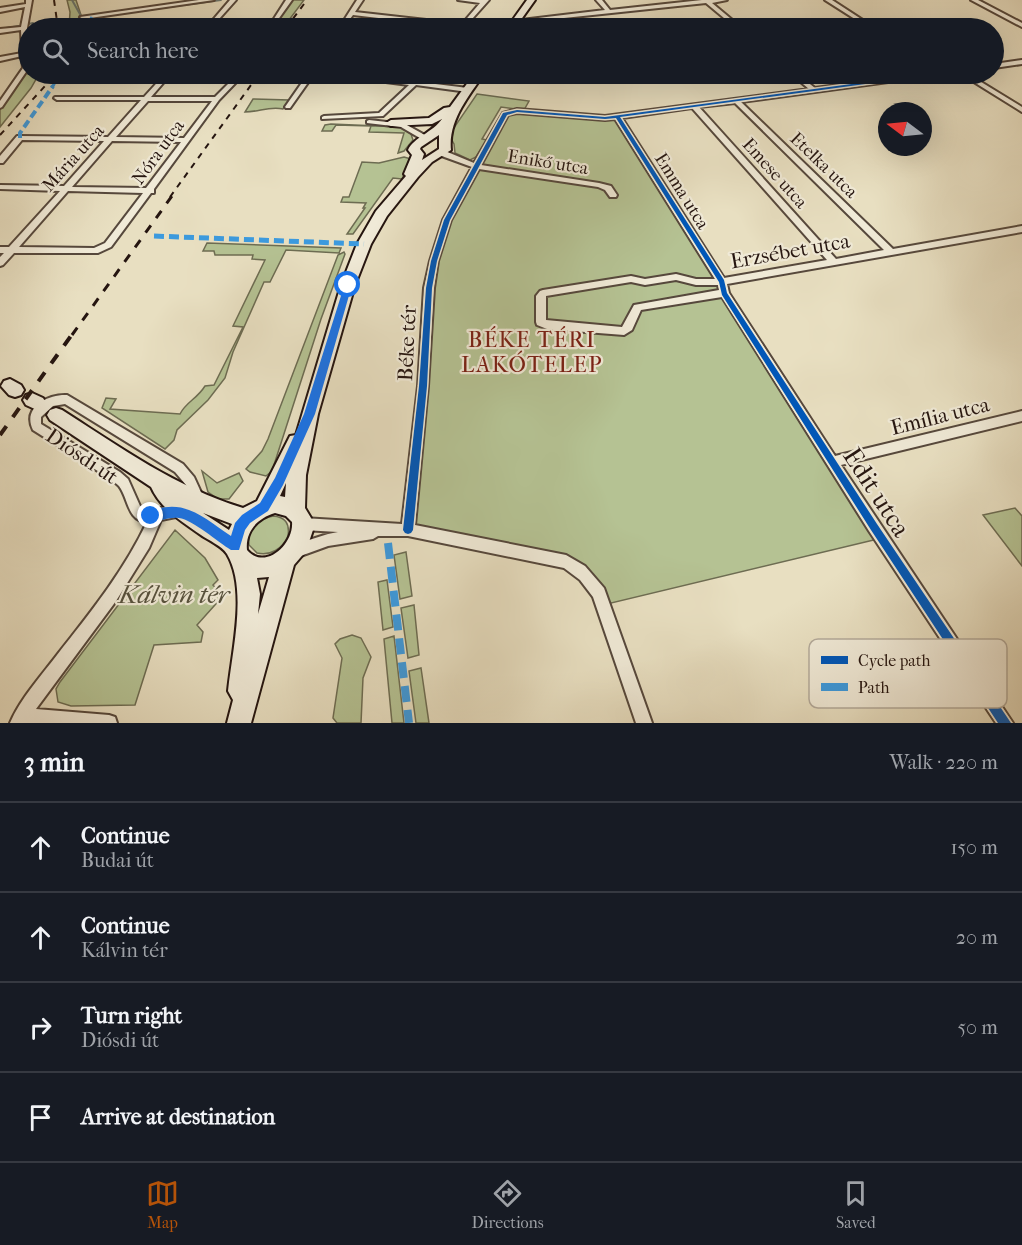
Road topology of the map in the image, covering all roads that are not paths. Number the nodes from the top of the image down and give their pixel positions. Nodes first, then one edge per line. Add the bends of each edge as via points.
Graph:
1 (211, 0) edge
2 (232, 0) edge
3 (289, 0) edge
4 (360, 0) edge
5 (461, 0) edge
6 (531, 0) edge
7 (599, 0) edge
8 (724, 0) edge
9 (828, 0) edge
10 (974, 0) edge
11 (485, 1) edge
12 (706, 1) edge
13 (28, 2) edge
14 (0, 9) edge
15 (609, 12) junction
16 (351, 13) junction
17 (83, 16) dead end
18 (561, 17) joint
19 (26, 18) edge
20 (217, 18) edge
21 (277, 18) edge
22 (348, 18) edge
23 (391, 18) edge
24 (470, 18) edge
25 (519, 18) edge
26 (555, 18) edge
27 (727, 18) edge
28 (856, 18) edge
29 (1022, 25) edge
30 (18, 29) edge
31 (0, 31) edge
32 (18, 55) edge
33 (0, 59) edge
34 (1022, 62) edge
35 (1004, 64) edge
36 (18, 80) edge
37 (159, 84) edge
38 (232, 84) edge
39 (303, 84) edge
40 (415, 84) edge
41 (423, 84) edge
42 (472, 84) edge
43 (807, 84) edge
44 (853, 84) edge
45 (980, 84) edge
46 (813, 89) junction
47 (468, 90) junction
48 (57, 98) dead end
49 (146, 99) junction
50 (218, 99) junction
51 (736, 100) junction
52 (693, 105) junction
53 (0, 106) edge
54 (288, 107) dead end
55 (1022, 110) edge
56 (455, 111) junction
57 (617, 116) junction
58 (391, 123) junction
59 (408, 128) junction
60 (428, 139) junction
61 (110, 140) junction
62 (188, 140) junction
63 (417, 149) junction
64 (440, 150) junction
65 (0, 161) edge
66 (476, 166) junction
67 (406, 182) junction
68 (0, 187) edge
69 (66, 189) junction
70 (151, 191) junction
71 (613, 195) dead end
72 (1022, 229) edge
73 (0, 250) edge
74 (11, 251) junction
75 (891, 252) junction
76 (834, 262) junction
77 (0, 263) edge
78 (723, 287) junction
79 (309, 414) junction
80 (56, 415) dead end
81 (1022, 416) edge
82 (832, 462) junction
83 (192, 507) junction
84 (264, 507) junction
85 (157, 515) junction
86 (299, 517) junction
87 (246, 519) junction
88 (408, 530) junction
89 (382, 531) junction
90 (240, 555) junction
91 (290, 556) junction
92 (949, 639) edge
93 (995, 708) edge
94 (20, 719) edge
95 (109, 723) edge
96 (238, 723) edge
97 (644, 723) edge
98 (1005, 723) edge

1 - 17 street
2 - 20 street
3 - 21 street
4 - 16 street
5 - 11 street
6 - 25 main road
7 - 15 street
8 - 12 street
9 - 28 street
10 - 29 street
11 - 24 street
12 - 15 street
12 - 27 street
13 - 14 street
13 - 19 street
15 - 18 street
16 - 22 street
16 - 23 street
18 - 26 street
30 - 31 street
32 - 33 street
34 - 35 street
36 - 53 street
37 - 49 street, Mária utca
38 - 50 street, Nóra utca
39 - 54 street
40 - 58 street via 379,116 326,119
41 - 47 street
42 - 47 main road
43 - 46 street
44 - 46 street
45 - 55 street
46 - 51 street
47 - 56 main road
47 - 58 main road via 432,121
48 - 49 street
49 - 50 street
49 - 61 street, Mária utca
50 - 62 street, Nóra utca
51 - 52 street
51 - 75 street, Etelka utca
52 - 57 street
52 - 76 street, Emese utca
56 - 60 main road
56 - 64 main road
57 - 66 street, Béke tér via 509,113
57 - 78 street, Emma utca
58 - 59 street
59 - 60 street
59 - 63 street
60 - 63 main road
60 - 64 main road
61 - 62 street
61 - 65 street via 20,138
61 - 69 street, Mária utca
62 - 70 street, Nóra utca
63 - 64 main road
63 - 67 main road
64 - 66 street, Enikő utca
64 - 67 main road
66 - 71 street, Enikő utca via 599,185
66 - 88 street, Béke tér via 443,230 429,288
67 - 79 main road via 381,214 360,254
68 - 69 street
69 - 70 street
69 - 74 street, Mária utca
70 - 74 street, Nóra utca via 102,249
72 - 75 street, Erzsébet utca
73 - 74 street
74 - 77 street, Mária utca
75 - 76 street, Erzsébet utca
76 - 78 street, Erzsébet utca
78 - 78 street, Erzsébet utca via 676,278 645,282 631,279 543,293 541,322 624,331 637,307
78 - 82 street, Edit utca
79 - 84 main road
79 - 86 main road via 296,475
80 - 83 main road, Diósdi út
81 - 82 street, Emília utca
82 - 92 street, Edit utca
83 - 85 street, Diósdi út
83 - 85 street, Diósdi út via 190,481 179,468 67,400 55,400 39,410 34,420 37,427 116,476 124,483 136,510 144,516
83 - 87 main road, Diósdi út
83 - 90 main road, Diósdi út
84 - 86 main road via 286,505
84 - 87 main road
85 - 94 street via 149,537 119,583
86 - 89 street
86 - 91 main road via 303,533
87 - 90 main road via 240,527
88 - 89 street
88 - 97 street via 566,562 580,571 599,593
89 - 91 street via 328,540
90 - 91 main road via 264,568
90 - 96 main road via 249,594
91 - 96 main road
93 - 98 street, Edit utca
94 - 95 street

